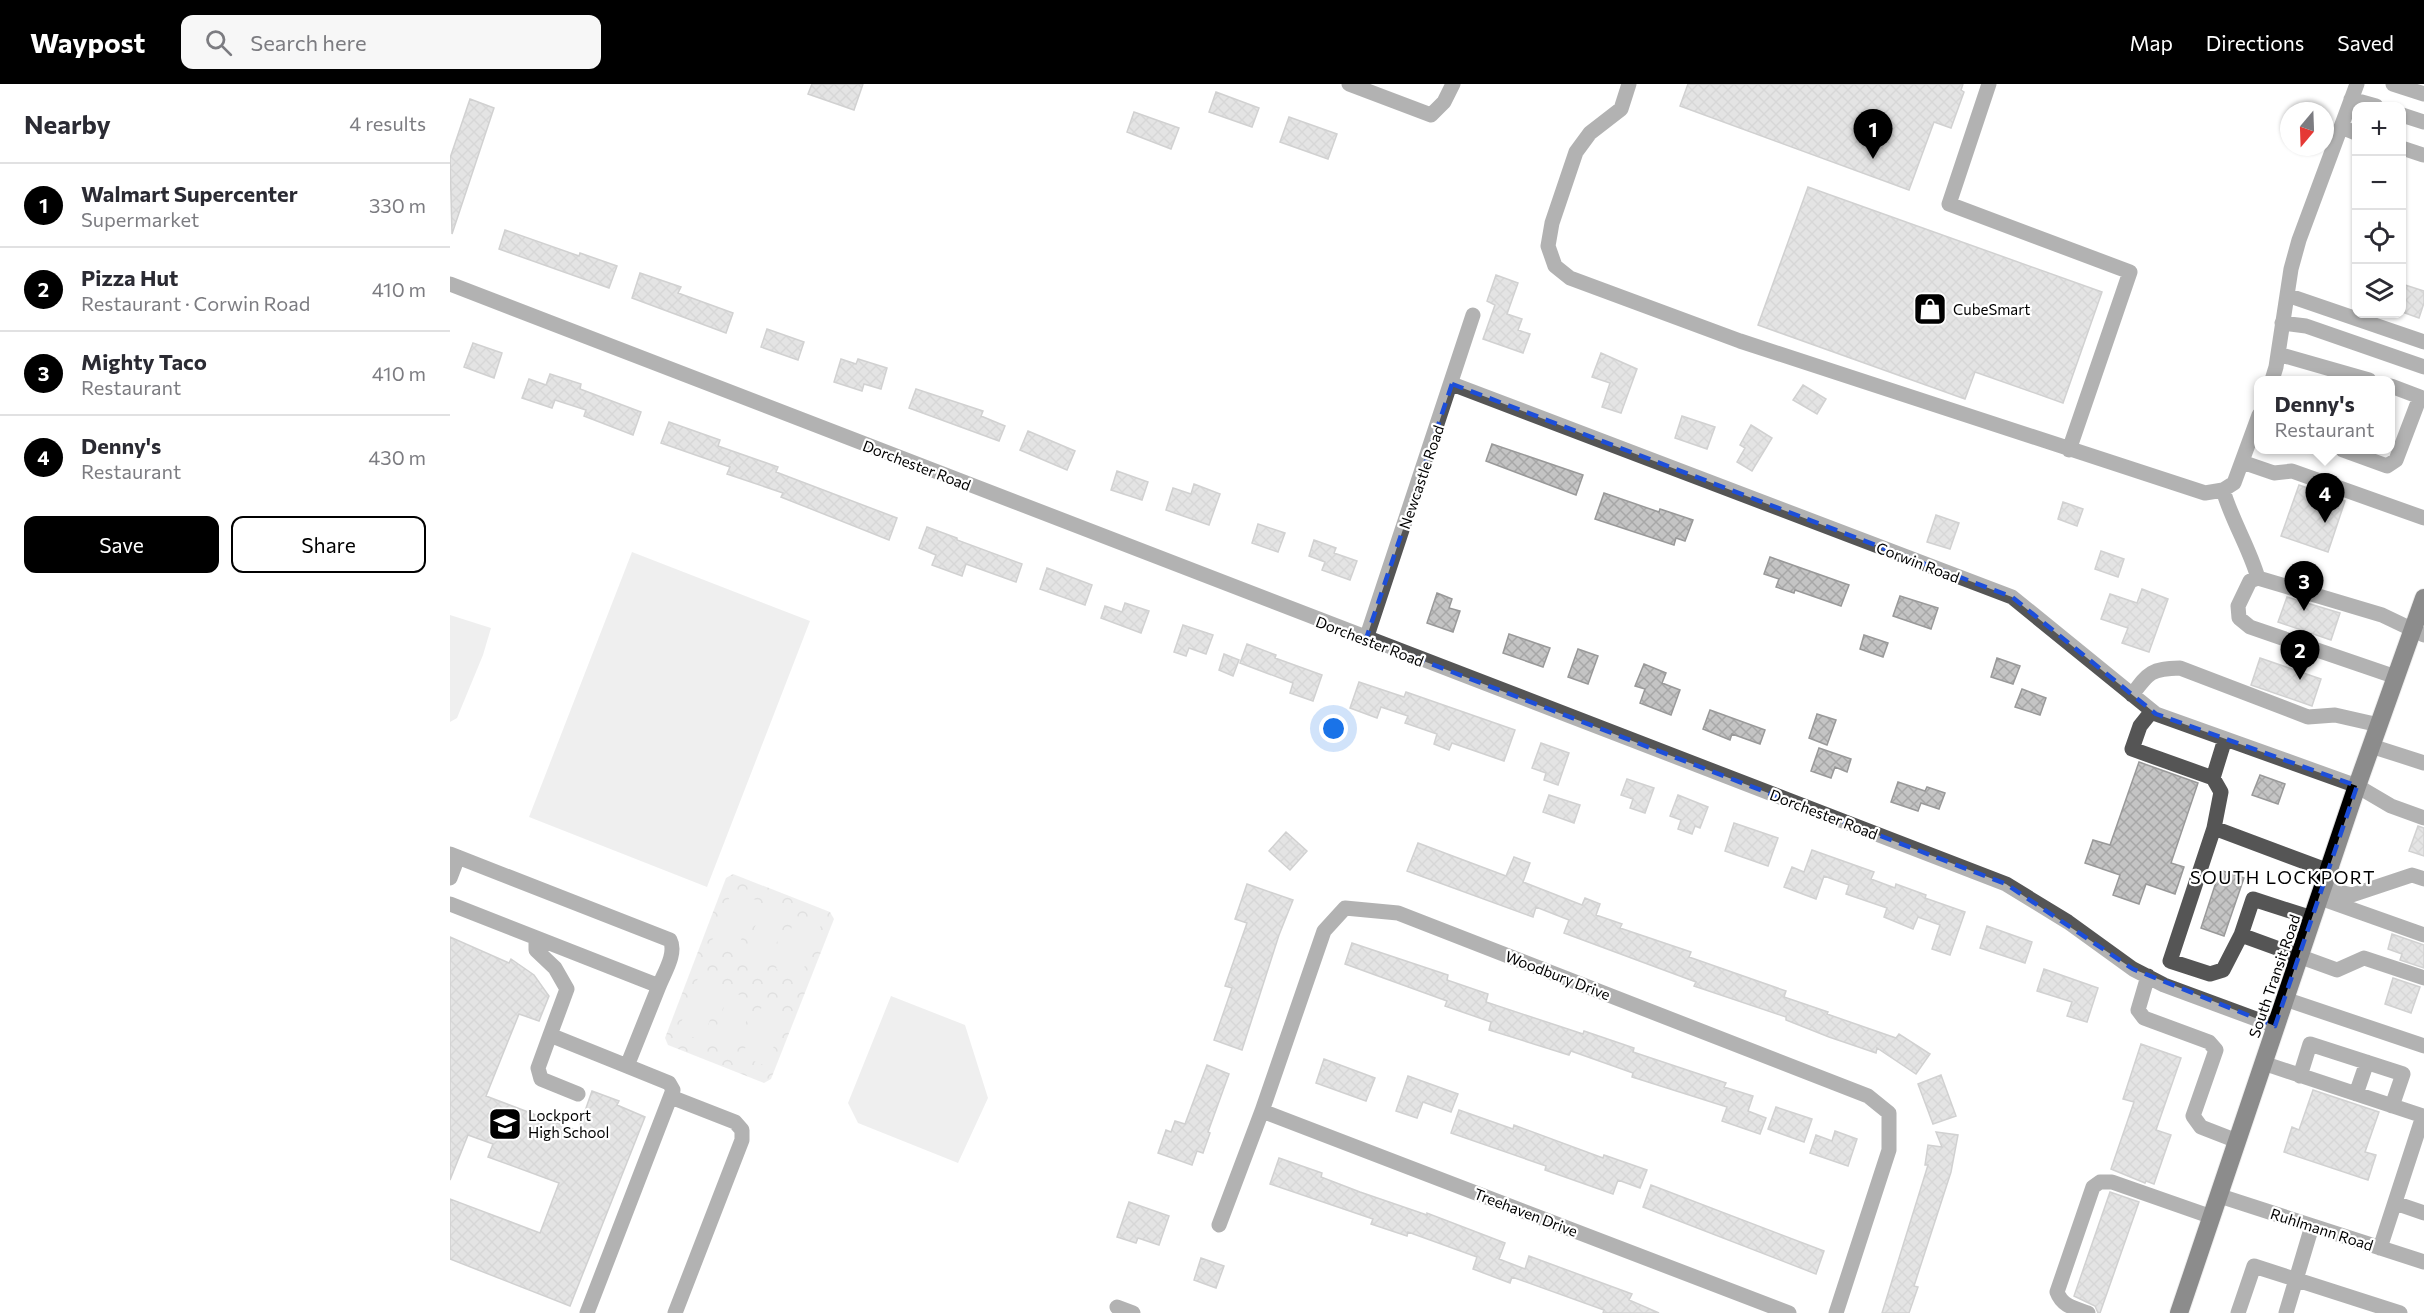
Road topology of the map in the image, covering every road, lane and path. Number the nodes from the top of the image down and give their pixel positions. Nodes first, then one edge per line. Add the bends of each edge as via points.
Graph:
1 (1349, 84) edge
2 (1453, 84) edge
3 (1629, 84) edge
4 (1989, 84) edge
5 (2393, 84) edge
6 (2354, 91) edge
7 (2424, 94) edge
8 (2370, 102) edge
9 (2406, 116) edge
10 (2424, 122) edge
11 (2341, 128) junction
12 (2352, 132) edge
13 (2406, 149) edge
14 (2423, 155) edge
15 (450, 284) edge
16 (2287, 295) junction
17 (1473, 315) dead end
18 (2282, 323) junction
19 (2424, 342) edge
20 (2278, 354) junction
21 (2424, 367) edge
22 (2325, 375) edge
23 (2272, 376) edge
24 (1452, 384) junction
25 (2395, 387) edge
26 (2422, 393) edge
27 (2254, 429) edge
28 (2069, 450) junction
29 (2354, 454) edge
30 (2242, 462) junction
31 (2223, 490) junction
32 (2424, 518) edge
33 (2258, 578) junction
34 (2424, 598) edge
35 (2418, 633) edge
36 (1366, 639) junction
37 (2396, 677) junction
38 (2132, 695) junction
39 (2152, 711) junction
40 (2379, 725) junction
41 (2225, 739) junction
42 (2371, 746) junction
43 (2424, 763) edge
44 (2213, 778) junction
45 (2357, 786) junction
46 (2424, 818) edge
47 (2214, 828) junction
48 (454, 855) edge
49 (2329, 871) junction
50 (450, 878) edge
51 (2424, 879) edge
52 (2321, 893) junction
53 (450, 904) edge
54 (2312, 918) junction
55 (2241, 935) junction
56 (2424, 935) edge
57 (536, 938) junction
58 (2299, 958) junction
59 (2170, 962) junction
60 (2148, 976) junction
61 (2424, 978) edge
62 (2164, 985) junction
63 (659, 986) junction
64 (2284, 999) junction
65 (2275, 1026) junction
66 (550, 1035) junction
67 (2424, 1046) edge
68 (2367, 1062) junction
69 (2263, 1063) junction
70 (627, 1066) junction
71 (2300, 1076) junction
72 (578, 1094) dead end
73 (2356, 1094) junction
74 (671, 1097) junction
75 (2392, 1106) junction
76 (1262, 1111) junction
77 (2424, 1115) edge
78 (2237, 1141) junction
79 (2417, 1159) edge
80 (2220, 1196) junction
81 (2395, 1203) junction
82 (2424, 1212) edge
83 (2212, 1217) junction
84 (1219, 1225) dead end
85 (2312, 1226) junction
86 (2380, 1248) junction
87 (2424, 1262) edge
88 (2295, 1278) junction
89 (1117, 1307) dead end
90 (587, 1313) edge
91 (675, 1313) edge
92 (1133, 1313) edge
93 (1790, 1313) edge
94 (1836, 1313) edge
95 (2088, 1313) edge
96 (2179, 1313) edge
97 (2238, 1313) edge
98 (2286, 1313) edge
99 (2400, 1313) edge

1 - 2 street via 1431,115 1444,102
3 - 28 street via 1621,109 1590,133 1576,152 1550,234 1548,246 1555,266 1570,278 1740,341
4 - 28 street via 1949,204 2130,272
5 - 7 street
6 - 8 street
6 - 11 street
9 - 10 street
11 - 12 street
11 - 16 street via 2300,240
13 - 14 street
15 - 36 street, Dorchester Road
16 - 18 street
16 - 19 street
17 - 24 street, Newcastle Road
18 - 20 street
18 - 21 street via 2306,326
20 - 22 street
20 - 23 street
24 - 36 street, Newcastle Road
24 - 38 street, Corwin Road via 2012,597
25 - 26 street
26 - 29 street via 2396,460 2387,466
27 - 30 street
28 - 31 street via 2205,493
30 - 31 street via 2234,483
30 - 32 street via 2274,473 2292,471
31 - 33 street
33 - 35 street via 2382,615
33 - 37 street via 2250,581 2238,606 2240,618 2250,627
34 - 35 highway, South Transit Road
35 - 37 highway, South Transit Road
36 - 60 street, Dorchester Road via 2006,884
37 - 40 highway, South Transit Road
38 - 39 street, Corwin Road
38 - 40 street via 2147,675 2157,669 2180,668 2308,717 2336,715
39 - 41 street, Corwin Road
39 - 44 street via 2140,726 2132,748
40 - 42 highway, South Transit Road
41 - 44 street
41 - 45 street, Corwin Road
42 - 43 street
42 - 45 highway, South Transit Road
44 - 47 street via 2221,792
45 - 46 street, Corwin Road via 2391,806
45 - 49 highway, South Transit Road
47 - 49 street
47 - 59 street
48 - 50 street
48 - 63 street via 670,940 672,952
49 - 52 highway, South Transit Road
51 - 52 street via 2412,875 2352,895
52 - 54 highway, South Transit Road
52 - 56 street
53 - 57 street
54 - 55 street via 2253,899
54 - 58 highway, South Transit Road
55 - 58 street
55 - 59 street via 2223,970 2210,974
57 - 63 street
57 - 66 street via 536,950 555,968 567,990
58 - 61 street via 2337,970 2364,958
58 - 64 highway, South Transit Road
59 - 62 street
60 - 62 street, Dorchester Road
60 - 78 street via 2138,1010 2144,1018 2209,1042 2216,1050 2193,1116 2201,1127
62 - 65 street, Dorchester Road
63 - 70 street
64 - 65 highway, South Transit Road
64 - 67 street
65 - 69 highway, South Transit Road
66 - 70 street
66 - 72 street via 538,1074 541,1079
68 - 71 street via 2310,1044
68 - 73 street
68 - 75 street via 2403,1074
69 - 71 street
69 - 78 highway, South Transit Road
70 - 74 street via 669,1083
71 - 73 street
73 - 75 street
74 - 90 street
74 - 91 street via 735,1122 742,1130 742,1140
75 - 77 street
76 - 84 street, Woodbury Drive
76 - 93 street, Treehaven Drive
76 - 94 street, Woodbury Drive via 1324,931 1345,908 1398,913 1868,1096 1889,1113 1888,1150
77 - 79 street
78 - 80 highway, South Transit Road
79 - 81 street
80 - 83 highway, South Transit Road
80 - 85 street, Ruhlmann Road
81 - 82 street
81 - 86 street
83 - 95 street via 2112,1182 2100,1182 2093,1187 2057,1292 2068,1306
83 - 96 highway, South Transit Road
85 - 86 street, Ruhlmann Road
85 - 88 street
86 - 87 street, Ruhlmann Road
88 - 97 street via 2254,1266
88 - 98 street
88 - 99 street
89 - 92 street

